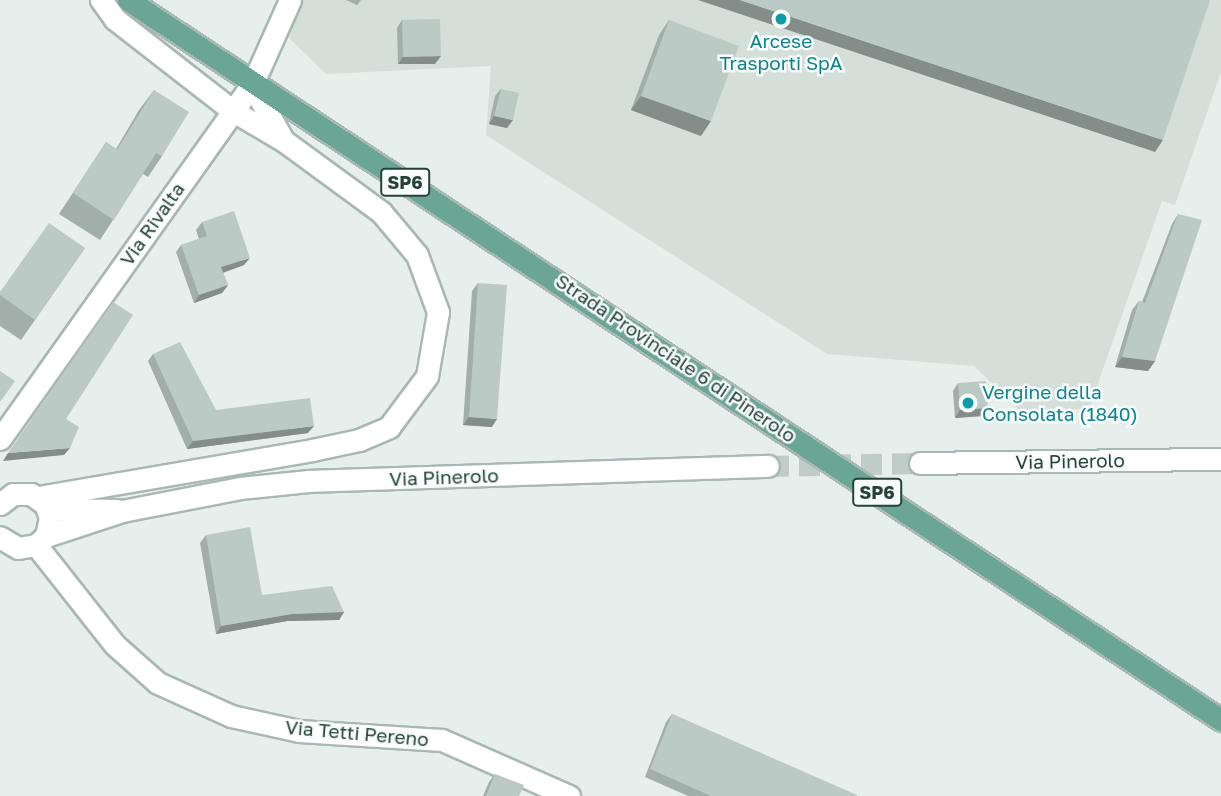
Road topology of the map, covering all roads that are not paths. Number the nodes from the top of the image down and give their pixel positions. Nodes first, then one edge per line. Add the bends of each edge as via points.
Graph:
1 (101, 0) edge
2 (128, 0) edge
3 (290, 0) edge
4 (252, 85) junction
5 (233, 111) junction
6 (284, 141) junction
7 (0, 439) edge
8 (1221, 459) edge
9 (920, 463) tunnel mouth
10 (768, 466) tunnel mouth
11 (1, 500) edge
12 (43, 503) junction
13 (122, 510) junction
14 (41, 540) junction
15 (3, 545) edge
16 (1197, 704) junction
17 (1221, 713) edge
18 (1221, 720) edge
19 (569, 796) edge

1 - 5 street via 115,19
2 - 4 main road, Strada Provinciale 6 di Pinerolo / SP6
3 - 4 street, Via Rivalta
4 - 5 street, Via Rivalta
4 - 6 street
4 - 16 main road, Strada Provinciale 6 di Pinerolo / SP6 via 558,279
5 - 6 street
5 - 7 street, Via Rivalta
6 - 12 street via 381,212 417,255 438,312 427,376 389,427 359,440
8 - 9 street, Via Pinerolo
10 - 13 street, Via Pinerolo via 309,481 240,488
11 - 12 street via 22,493
12 - 13 street, Via Pinerolo
12 - 14 street
13 - 14 street, Via Pinerolo
14 - 15 street, Via Pinerolo
14 - 19 street, Via Tetti Pereno via 116,645 158,683 230,716 299,731 442,740
16 - 17 street
16 - 18 main road, Strada Provinciale 6 di Pinerolo / SP6

